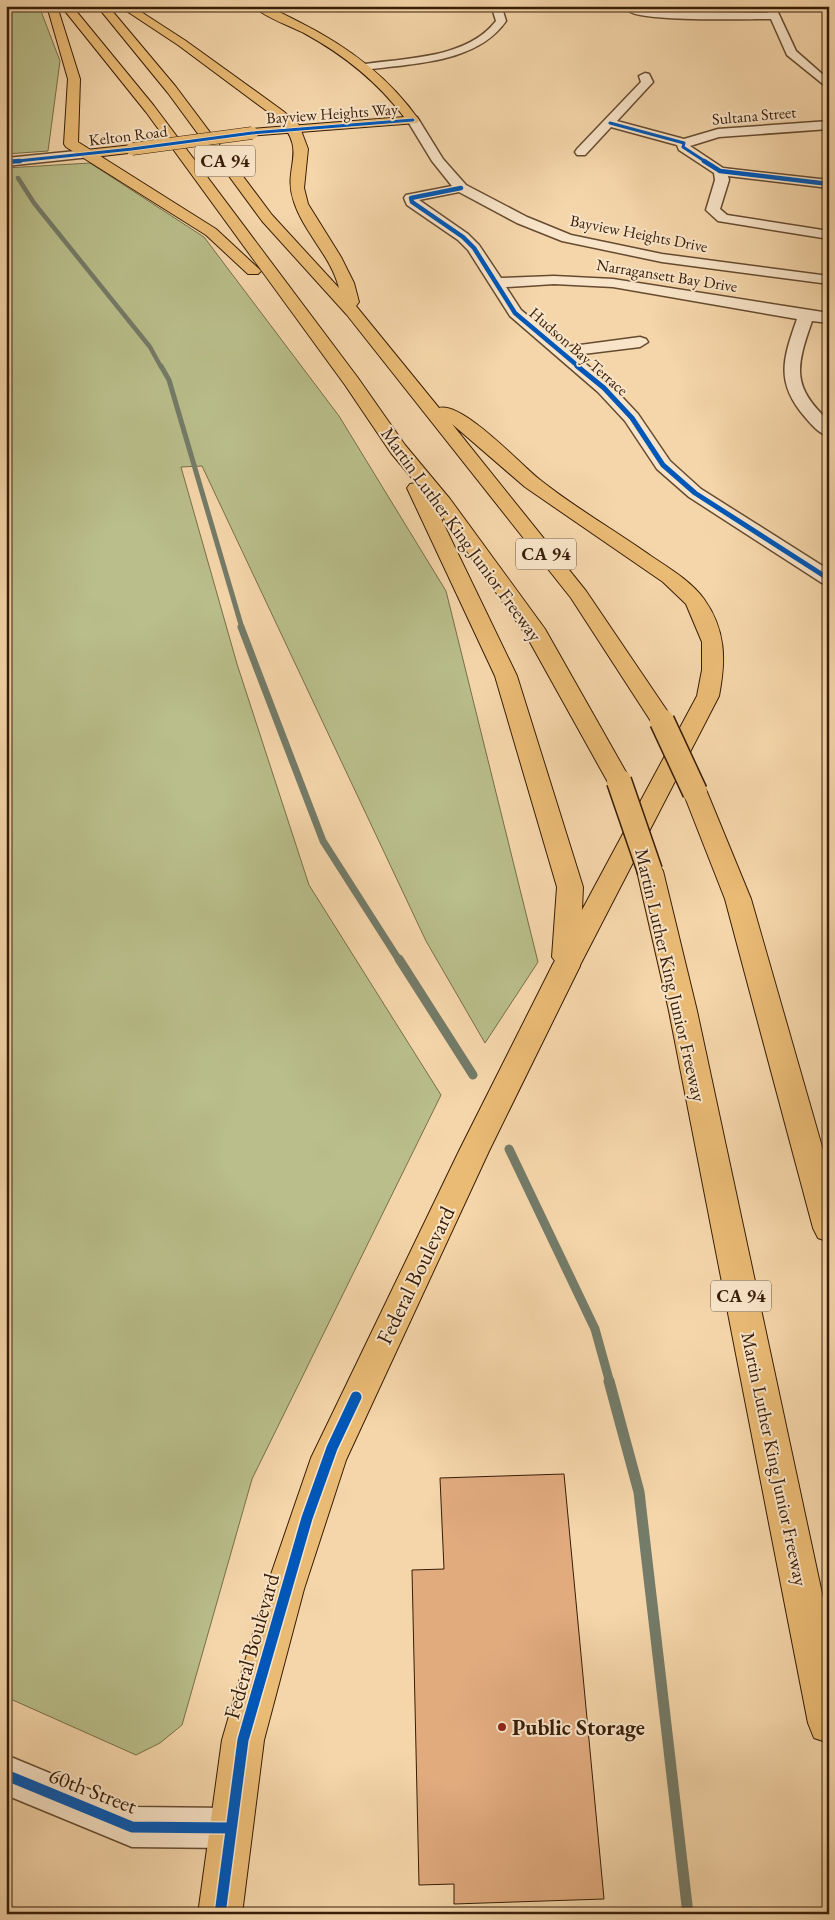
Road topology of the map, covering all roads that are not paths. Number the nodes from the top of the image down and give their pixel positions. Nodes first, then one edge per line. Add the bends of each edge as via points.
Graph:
1 (52, 6) edge
2 (66, 6) edge
3 (102, 6) edge
4 (124, 6) edge
5 (258, 6) edge
6 (494, 6) edge
7 (634, 11) dead end
8 (772, 11) edge
9 (365, 67) junction
10 (645, 76) dead end
11 (829, 86) edge
12 (413, 120) junction
13 (610, 123) junction
14 (829, 125) edge
15 (294, 128) junction
16 (252, 132) joint
17 (684, 143) junction
18 (581, 152) dead end
19 (86, 154) junction
20 (6, 162) edge
21 (720, 171) junction
22 (828, 184) edge
23 (461, 188) junction
24 (829, 235) edge
25 (829, 280) edge
26 (498, 283) junction
27 (353, 312) junction
28 (806, 316) junction
29 (303, 318) junction
30 (829, 318) edge
31 (640, 342) dead end
32 (562, 352) junction
33 (420, 395) junction
34 (829, 431) edge
35 (398, 449) junction
36 (829, 579) edge
37 (566, 966) junction
38 (829, 1228) edge
39 (829, 1723) edge
40 (6, 1775) edge
41 (230, 1828) junction
42 (220, 1914) edge

1 - 19 main road via 74,78 71,144
2 - 29 main road, Martin Luther King Junior Freeway / CA 94 via 150,109
3 - 27 main road, CA 94 via 172,90 267,218
4 - 15 main road via 182,43
5 - 9 main road, Bayview Heights Drive via 320,38
6 - 9 street via 502,21 493,35 477,43 436,56
7 - 8 street via 654,14
8 - 11 street via 791,53
9 - 12 main road, Bayview Heights Drive
10 - 13 street via 647,82
12 - 15 main road, Bayview Heights Way
12 - 23 street, Bayview Heights Drive via 438,161
13 - 17 street
13 - 18 street
14 - 17 street, Sultana Street via 718,133
15 - 16 main road, Bayview Heights Way
15 - 27 main road via 301,149 297,188 301,204 346,283
16 - 19 main road, Kelton Road, bridge
17 - 21 street via 683,147
19 - 20 street, Kelton Road
19 - 29 main road via 211,232
21 - 22 street
21 - 24 street via 722,180 712,210 722,218
23 - 25 street, Bayview Heights Drive via 522,220 584,243 662,258
23 - 26 street, Hudson Bay Terrace via 411,198 412,202 463,237
26 - 28 street, Narragansett Bay Drive via 554,280 612,282
26 - 32 street, Hudson Bay Terrace via 515,313
27 - 33 main road, CA 94
28 - 30 street, Narragansett Bay Drive
28 - 34 street via 790,360 791,380 806,412
29 - 35 main road, Martin Luther King Junior Freeway / CA 94
31 - 32 street
32 - 36 street, Hudson Bay Terrace via 604,388 632,418 663,465 695,493
33 - 37 main road, Federal Boulevard via 466,426 532,483 670,578 695,601 713,642 714,670 708,696
33 - 38 main road, CA 94, bridge via 579,595 662,721 738,899
35 - 37 main road via 506,676 570,887
35 - 39 main road, Martin Luther King Junior Freeway / CA 94, bridge via 443,503 537,634 619,781 650,871 683,1011
37 - 41 main road, Federal Boulevard via 474,1151 326,1466 285,1589 243,1740
40 - 41 street, 60th Street via 132,1827
41 - 42 main road, Federal Boulevard

